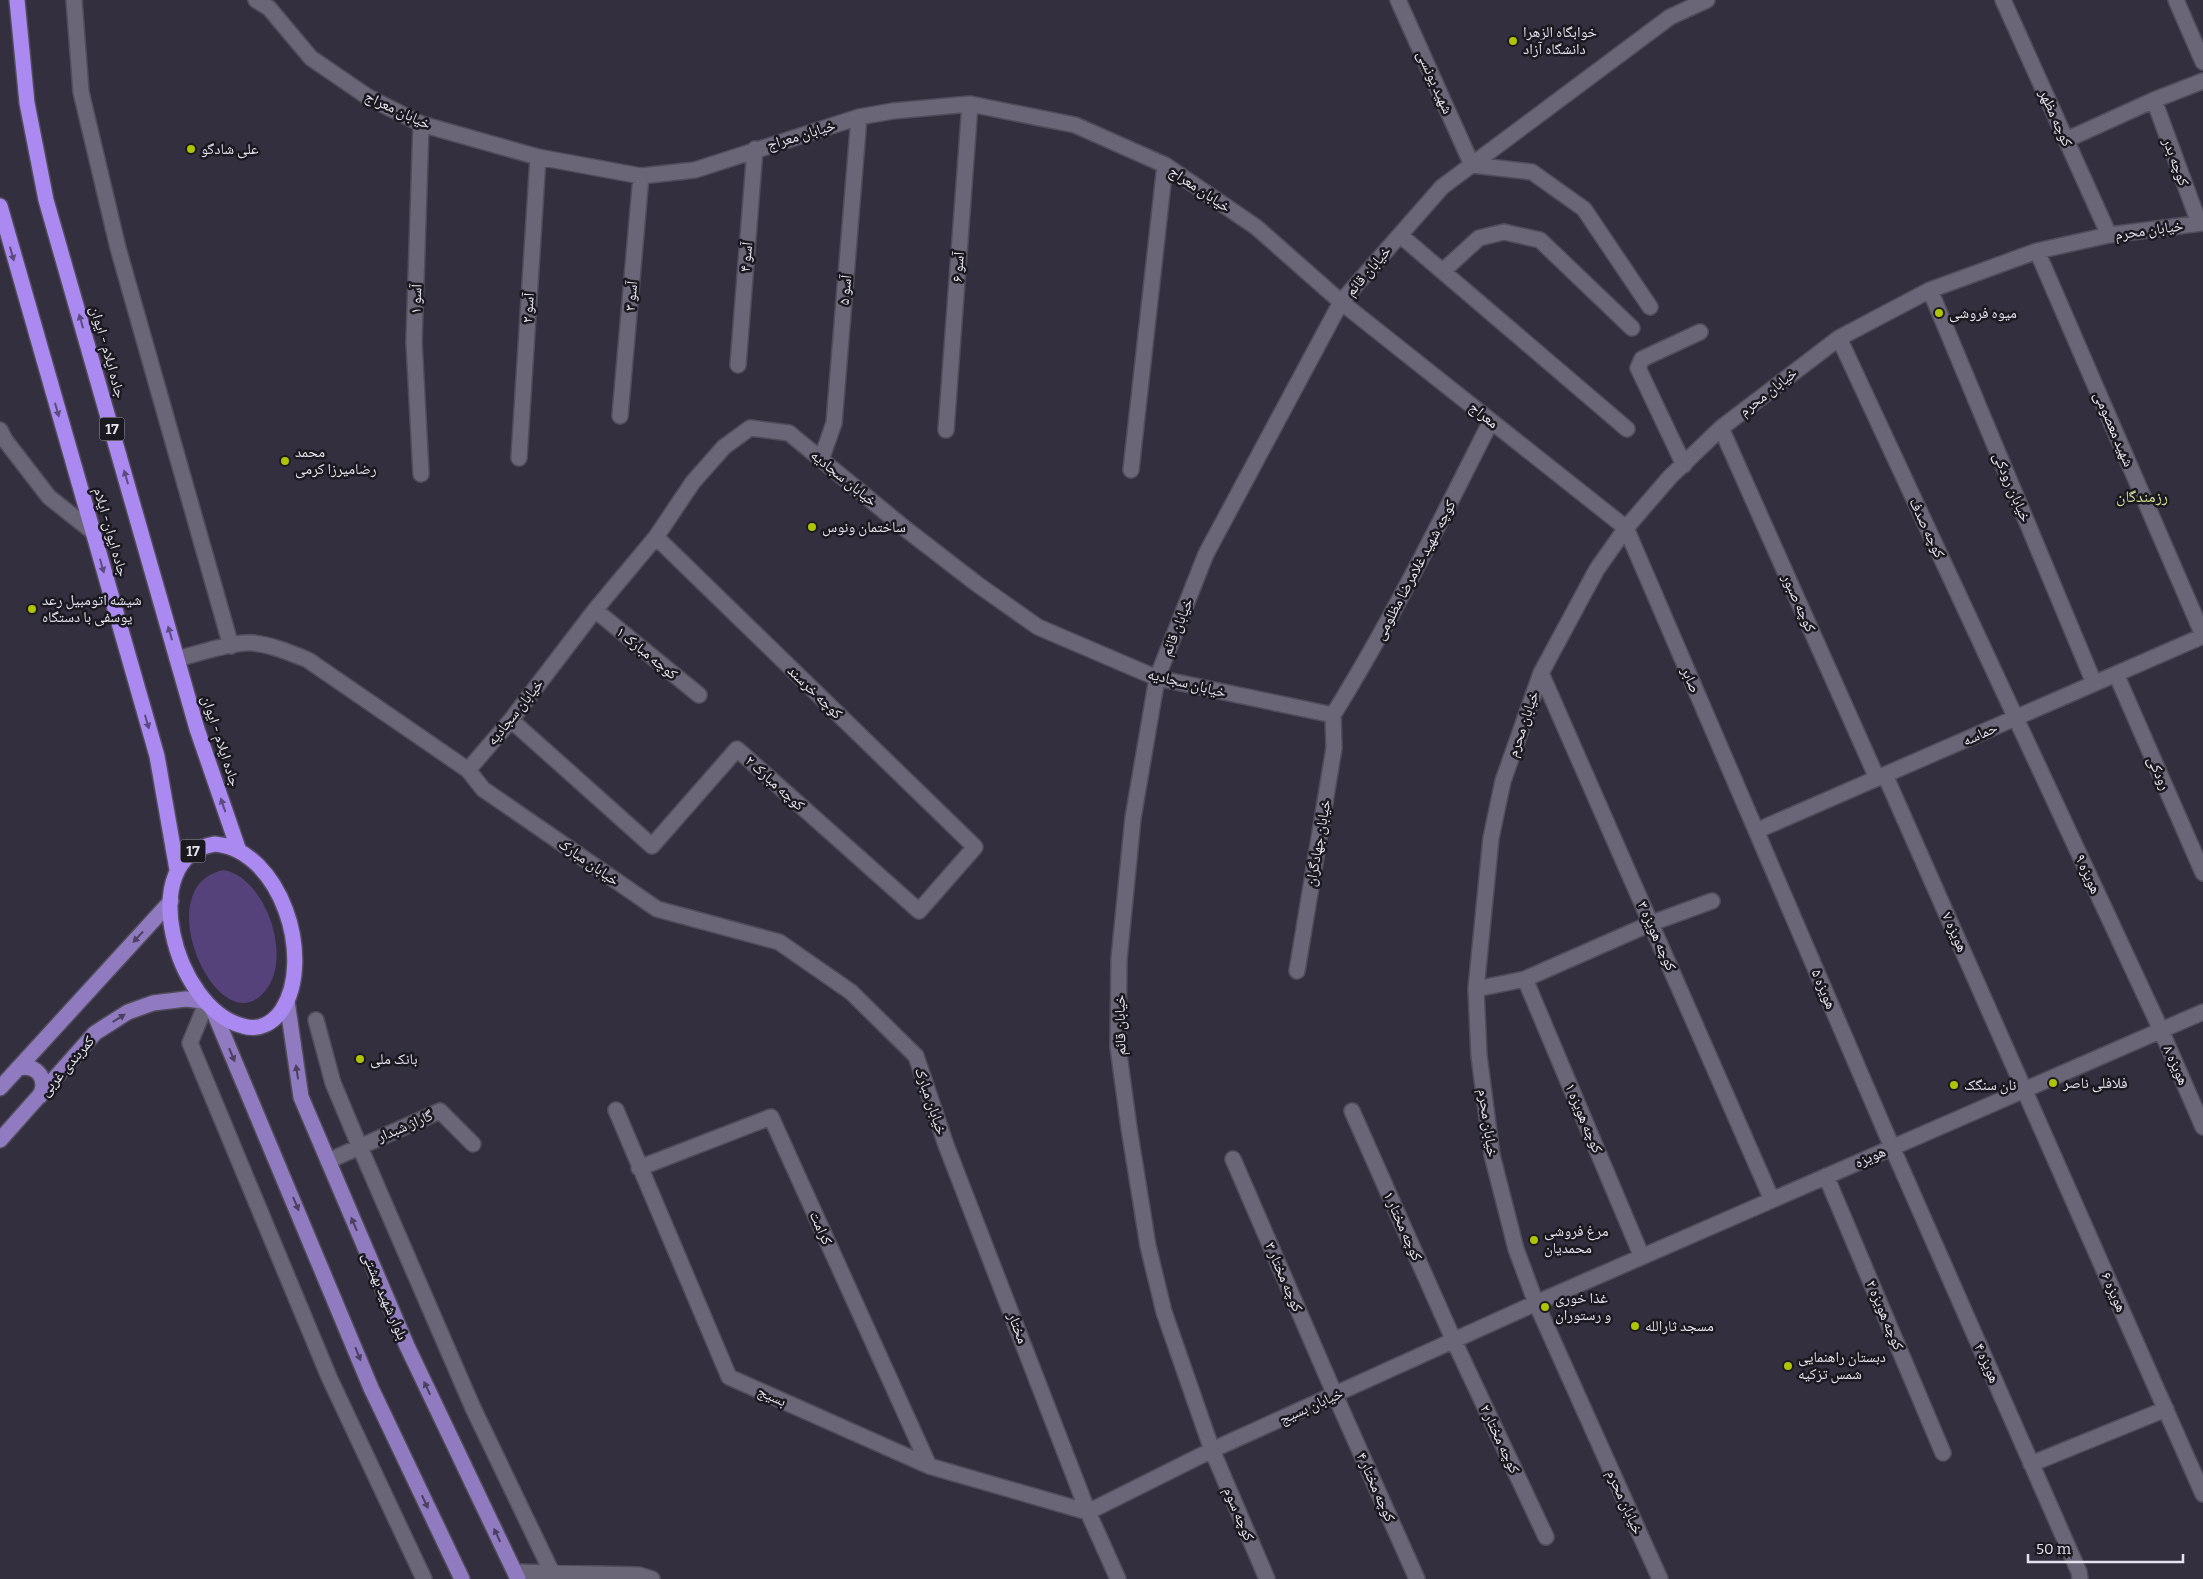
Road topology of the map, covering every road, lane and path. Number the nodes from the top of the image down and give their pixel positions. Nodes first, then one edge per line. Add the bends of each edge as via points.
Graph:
1 (17, 0) edge
2 (74, 0) edge
3 (256, 0) edge
4 (1398, 0) edge
5 (1707, 0) edge
6 (2003, 0) edge
7 (2176, 0) edge
8 (2203, 62) edge
9 (2203, 81) edge
10 (2154, 100) junction
11 (970, 104) junction
12 (858, 117) junction
13 (421, 124) junction
14 (2066, 140) junction
15 (755, 149) junction
16 (538, 158) junction
17 (1165, 165) junction
18 (1472, 165) junction
19 (641, 176) junction
20 (0, 206) edge
21 (2201, 223) edge
22 (1400, 235) junction
23 (2109, 235) junction
24 (2037, 251) junction
25 (1444, 270) junction
26 (1930, 290) junction
27 (1342, 302) junction
28 (1650, 306) dead end
29 (1632, 328) dead end
30 (1700, 332) dead end
31 (1839, 338) junction
32 (738, 365) dead end
33 (620, 416) dead end
34 (1491, 422) junction
35 (1627, 428) dead end
36 (1721, 428) junction
37 (0, 430) edge
38 (946, 430) dead end
39 (518, 458) dead end
40 (821, 460) junction
41 (1684, 464) junction
42 (1131, 470) dead end
43 (421, 474) dead end
44 (1626, 528) junction
45 (93, 532) junction
46 (656, 537) junction
47 (595, 610) junction
48 (2203, 636) edge
49 (231, 646) junction
50 (177, 659) junction
51 (1541, 673) junction
52 (2116, 674) junction
53 (1157, 678) junction
54 (2094, 683) junction
55 (700, 695) dead end
56 (1333, 715) junction
57 (2016, 718) junction
58 (511, 720) junction
59 (468, 770) junction
60 (1881, 776) junction
61 (1756, 831) junction
62 (975, 847) joint
63 (239, 851) junction
64 (178, 870) junction
65 (2203, 873) edge
66 (171, 901) junction
67 (1712, 901) dead end
68 (1652, 923) junction
69 (1297, 971) dead end
70 (1526, 979) junction
71 (1476, 989) junction
72 (287, 1001) junction
73 (207, 1005) junction
74 (2203, 1012) edge
75 (316, 1020) dead end
76 (2161, 1030) junction
77 (18, 1068) junction
78 (0, 1088) edge
79 (2024, 1090) junction
80 (40, 1096) junction
81 (616, 1110) dead end
82 (1352, 1111) dead end
83 (2203, 1127) edge
84 (0, 1140) edge
85 (473, 1144) dead end
86 (359, 1145) junction
87 (946, 1145) joint
88 (1892, 1147) junction
89 (1234, 1159) dead end
90 (328, 1161) junction
91 (639, 1168) junction
92 (1826, 1176) junction
93 (1772, 1200) junction
94 (1642, 1256) junction
95 (1536, 1303) junction
96 (1454, 1341) junction
97 (1335, 1395) junction
98 (2166, 1409) junction
99 (1212, 1450) junction
100 (1943, 1453) dead end
101 (2031, 1464) junction
102 (929, 1466) junction
103 (2203, 1494) edge
104 (1088, 1512) junction
105 (1546, 1537) dead end
106 (516, 1575) edge
107 (553, 1576) edge
108 (424, 1579) edge
109 (462, 1579) edge
110 (652, 1579) edge
111 (1118, 1579) edge
112 (1266, 1579) edge
113 (1417, 1579) edge
114 (1660, 1579) edge
115 (2080, 1579) edge

50 -> 1 highway, جاده ایلام - ایوان / 17 via 46,200 27,103
2 - 49 street via 80,92 116,239
3 - 13 street, خیابان معراج via 268,8 311,58 368,98
4 - 18 street, شهید یونسی
5 - 18 street, خیابان قائم via 1670,18
6 - 14 street, کوچه مظهر
7 - 8 street
9 - 10 street
10 - 14 street
10 - 21 street, کوچه بدر
11 - 12 street, خیابان معراج via 893,110
11 - 17 street, خیابان معراج via 1075,125
11 - 38 street, آسو ۶
12 - 15 street, خیابان معراج
12 - 40 street, آسو ۵ via 834,423
13 - 16 street, خیابان معراج
13 - 43 street, آسو ۱ via 414,342
14 - 23 street, کوچه مظهر
15 - 19 street, خیابان معراج via 695,170
15 - 32 street, آسو ۴
16 - 19 street, خیابان معراج
16 - 39 street, آسو ۲
17 - 27 street, خیابان معراج via 1256,227
17 - 42 street
18 - 22 street, خیابان قائم via 1442,187
18 - 28 street via 1532,172 1584,209
19 - 33 street, آسو ۳
20 -> 45 highway, جاده ایوان- ایلام / 17
21 - 23 street, خیابان محرم
22 - 25 street
22 - 27 street, خیابان قائم
23 - 24 street, خیابان محرم
24 - 26 street, خیابان محرم
24 - 48 street, شهید معصومی
25 - 29 street via 1479,238 1504,232 1540,240
25 - 35 street
26 - 31 street, خیابان محرم
26 - 54 street, خیابان رودکی
27 - 34 street, معراج
27 - 53 street, خیابان قائم via 1206,554
30 - 41 street via 1642,360 1638,368
31 - 36 street, خیابان محرم
31 - 57 street, کوچه صدف
34 - 44 street, معراج
34 - 56 street, کوچه شهید غلامرضا مظلومی via 1406,589
36 - 41 street, خیابان محرم
36 - 60 street, کوچه صبور
37 - 45 street via 48,497
40 - 46 street, خیابان سجادیه via 789,433 750,428 724,447 693,482
40 - 53 street, خیابان سجادیه via 969,578 1038,627
41 - 44 street, خیابان محرم
44 - 51 street, خیابان محرم via 1597,569
44 - 61 street, صابر
45 -> 64 highway, جاده ایوان- ایلام / 17 via 157,756
46 - 47 street, خیابان سجادیه
46 - 62 street, کوچه خرسند
47 - 55 street, کوچه مبارک ۱
47 - 58 street, خیابان سجادیه
48 - 52 street, حماسه
49 - 50 street, خیابان مبارک
49 - 59 street, خیابان مبارک via 252,643 308,660
63 -> 50 highway, جاده ایلام - ایوان / 17
51 - 68 street, کوچه هویزه ۳
51 - 71 street, خیابان محرم via 1503,781 1491,838
52 - 54 street, حماسه
52 - 65 street, رودکی
53 - 56 street, خیابان سجادیه
53 - 99 street, خیابان قائم via 1133,818 1119,958 1118,1047 1148,1246 1164,1312
54 - 57 street, حماسه
56 - 69 street, خیابان جهادگران via 1334,748
57 - 60 street, حماسه
57 - 76 street, هویزه ۹
58 - 59 street, خیابان سجادیه
58 - 62 street, کوچه مبارک ۲ via 652,846 737,749 919,911
59 - 87 street, خیابان مبارک via 483,789 657,909 779,942 851,992 916,1056
60 - 61 street, حماسه
60 - 79 street, هویزه ۷
61 - 88 street, هویزه ۵
63 - 64 highway, 17 via 227,845 204,846 194,850
63 - 72 highway, 17 via 268,878 288,918 295,972
64 - 66 highway, 17 via 172,884
66 - 73 highway, 17 via 173,936 184,971
66 -> 77 main road
67 - 68 street
68 - 70 street
68 - 93 street, کوچه هویزه ۳
70 - 71 street
70 - 94 street, کوچه هویزه ۱
71 - 95 street, خیابان محرم via 1479,1056 1492,1155 1516,1249
72 - 73 highway, 17 via 272,1022 250,1028 226,1021
90 -> 72 main road, بلوار شهید بهشتی via 301,1097
80 -> 73 main road, کمربندی غربی / 17 via 95,1033 128,1012 186,999
73 - 108 street via 190,1043 329,1377
73 -> 109 main road via 371,1388
74 - 76 street, هویزه
75 - 86 street via 333,1083
76 - 79 street, هویزه
76 - 83 street, هویزه ۸
77 - 78 main road
77 - 80 main road via 26,1066 40,1073 44,1081
79 - 88 street, هویزه
79 - 98 street, هویزه ۶
80 - 84 main road, کمربندی غربی / 17
81 - 91 street, بسیج
82 - 96 street, کوچه مختار ۱
85 - 86 street, گاراژ شبدار via 440,1111
86 - 90 street, گاراژ شبدار
86 - 107 street via 473,1408
87 - 104 street, مختار
88 - 92 street, هویزه
88 - 101 street, هویزه ۴
89 - 97 street, کوچه مختار ۳
106 -> 90 main road, بلوار شهید بهشتی via 407,1346
91 - 102 street, بسیج via 729,1377
91 - 102 street, کرامت via 771,1118
92 - 93 street, هویزه
92 - 100 street, کوچه هویزه ۲
93 - 94 street, هویزه
94 - 95 street, هویزه
95 - 96 street, خیابان بسیج
95 - 114 street, خیابان محرم
96 - 97 street, خیابان بسیج
96 - 105 street, کوچه مختار ۲
97 - 99 street, خیابان بسیج
97 - 113 street, کوچه مختار ۴
98 - 101 street
98 - 103 street, هویزه ۶
99 - 104 street, خیابان بسیج
99 - 112 street, کوچه سوم
101 - 115 street, هویزه ۴
102 - 104 street, بسیج
104 - 111 street
106 - 107 street
107 - 110 street via 639,1575

